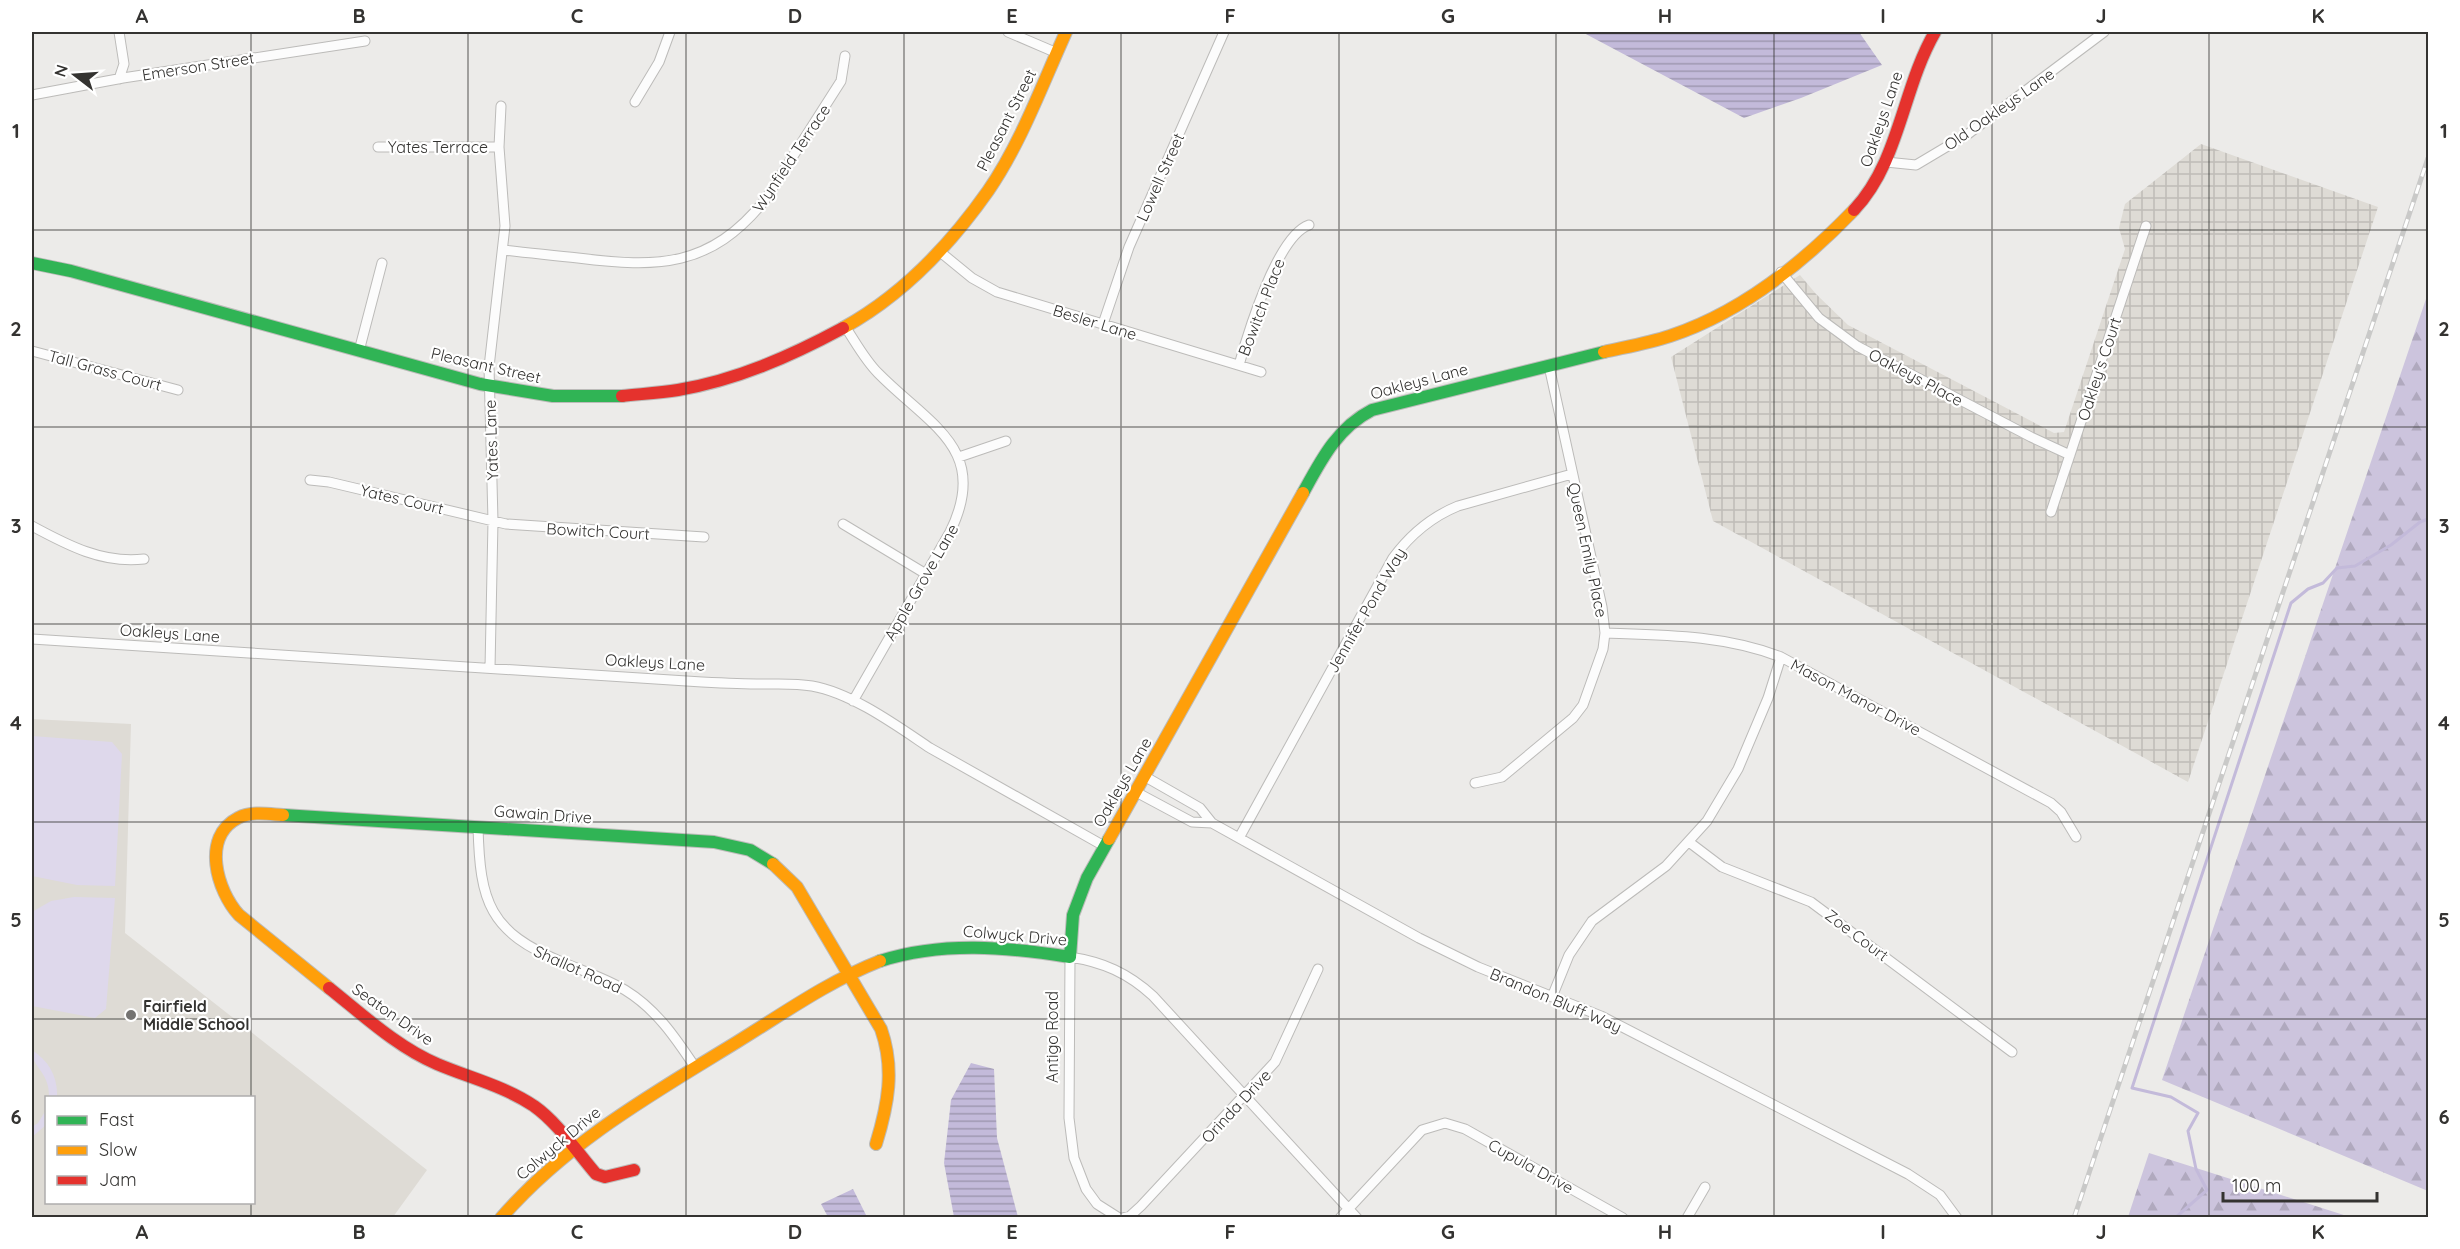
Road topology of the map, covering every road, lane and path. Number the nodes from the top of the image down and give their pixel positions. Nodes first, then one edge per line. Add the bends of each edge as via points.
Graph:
1 (119, 32) edge
2 (670, 32) edge
3 (1008, 32) edge
4 (1066, 32) edge
5 (1224, 32) edge
6 (1935, 32) edge
7 (2104, 32) edge
8 (366, 41) dead end
9 (1057, 53) junction
10 (845, 56) dead end
11 (119, 79) junction
12 (32, 95) edge
13 (635, 102) dead end
14 (501, 106) dead end
15 (378, 147) dead end
16 (498, 147) junction
17 (1886, 162) junction
18 (1309, 225) dead end
19 (2146, 226) dead end
20 (504, 250) junction
21 (939, 251) junction
22 (32, 263) edge
23 (382, 263) dead end
24 (1781, 272) junction
25 (1103, 324) junction
26 (846, 328) junction
27 (32, 351) edge
28 (359, 351) junction
29 (1239, 365) junction
30 (1549, 366) junction
31 (1261, 372) dead end
32 (489, 386) junction
33 (178, 390) dead end
34 (1006, 441) dead end
35 (2070, 455) junction
36 (959, 457) junction
37 (1572, 474) junction
38 (310, 480) dead end
39 (2051, 512) dead end
40 (493, 521) junction
41 (843, 524) dead end
42 (32, 526) edge
43 (704, 537) dead end
44 (144, 559) dead end
45 (926, 574) junction
46 (1605, 633) junction
47 (32, 639) edge
48 (1781, 657) junction
49 (490, 668) junction
50 (853, 701) junction
51 (1144, 776) junction
52 (1475, 783) dead end
53 (1136, 792) junction
54 (1212, 823) junction
55 (478, 827) junction
56 (2076, 837) dead end
57 (1239, 838) junction
58 (1689, 843) junction
59 (1104, 846) junction
60 (218, 875) joint
61 (1070, 957) junction
62 (1318, 969) dead end
63 (849, 976) junction
64 (1552, 997) junction
65 (2012, 1052) dead end
66 (695, 1067) junction
67 (1246, 1096) junction
68 (876, 1144) dead end
69 (573, 1148) junction
70 (634, 1170) dead end
71 (1705, 1186) dead end
72 (1348, 1208) junction
73 (501, 1218) edge
74 (1120, 1218) edge
75 (1340, 1218) edge
76 (1357, 1218) edge
77 (1623, 1218) edge
78 (1687, 1218) edge
79 (1957, 1218) edge

1 - 11 street via 124,64
2 - 13 street via 659,62
3 - 9 street
4 - 9 street, Pleasant Street
5 - 25 street, Lowell Street via 1129,247
6 - 17 street, Oakleys Lane via 1911,80
7 - 17 street, Old Oakleys Lane via 1968,134 1916,165
8 - 11 street, Emerson Street
9 - 21 street, Pleasant Street via 1006,161 986,193
10 - 20 street, Wynfield Terrace via 841,81 765,200 715,246 680,259 646,264
11 - 12 street, Emerson Street
14 - 16 street, Yates Lane
15 - 16 street, Yates Terrace
16 - 20 street, Yates Lane via 506,225
17 - 24 street, Oakleys Lane via 1871,191 1850,216
18 - 29 street, Bowitch Place via 1299,229 1281,254
19 - 35 street, Oakley's Court
20 - 32 street, Yates Lane
21 - 25 street, Besler Lane via 997,292
21 - 26 street, Pleasant Street via 895,293
22 - 28 street, Pleasant Street
23 - 28 street
24 - 30 street, Oakleys Lane via 1726,311 1691,328
24 - 35 street, Oakleys Place via 1820,318 1857,346
25 - 29 street, Besler Lane
26 - 32 street, Pleasant Street via 755,371 654,395 550,396
26 - 36 street, Apple Grove Lane via 875,371 944,435
27 - 33 street, Tall Grass Court
28 - 32 street, Pleasant Street
29 - 31 street, Besler Lane
30 - 37 street, Queen Emily Place
30 - 51 street, Oakleys Lane via 1382,406 1342,429
32 - 40 street, Yates Lane
34 - 36 street
35 - 39 street, Oakley's Court
36 - 45 street, Apple Grove Lane via 964,482 960,513
37 - 46 street, Queen Emily Place
37 - 57 street, Jennifer Pond Way via 1458,506 1426,523 1402,545
38 - 40 street, Yates Court
40 - 43 street, Bowitch Court
40 - 49 street, Yates Lane
41 - 45 street
42 - 44 street via 111,560
45 - 50 street, Apple Grove Lane
46 - 48 street, Mason Manor Drive via 1720,640
46 - 52 street, Queen Emily Place via 1595,675 1573,718 1502,777
47 - 49 street, Oakleys Lane
48 - 56 street, Mason Manor Drive via 2051,803
48 - 58 street via 1738,770
49 - 50 street, Oakleys Lane via 702,682 801,684
50 - 59 street, Oakleys Lane
51 - 53 street, Oakleys Lane
51 - 54 street, Brandon Bluff Way via 1200,808
53 - 54 street, Brandon Bluff Way via 1192,822
53 - 59 street, Oakleys Lane
54 - 57 street, Brandon Bluff Way
55 - 60 street, Gawain Drive via 245,814 230,821 218,838
55 - 63 street, Gawain Drive via 744,847 771,861 797,888
55 - 66 street, Shallot Road via 481,881 494,911 510,932 532,949 602,978 643,1002 672,1032
57 - 64 street, Brandon Bluff Way via 1429,944
58 - 64 street via 1666,866 1592,921 1569,955
58 - 65 street, Zoe Court via 1722,867 1811,902
59 - 61 street, Antigo Road via 1078,900
60 - 69 street, Seaton Drive via 230,903 243,919 380,1029 437,1064 519,1096 550,1120
61 - 63 street, Colwyck Drive via 959,946 899,955
61 - 67 street, Colwyck Drive via 1100,962 1138,982
61 - 74 street, Antigo Road via 1069,1119 1074,1158 1086,1189 1097,1204
62 - 67 street, Orinda Drive via 1280,1054
63 - 66 street, Colwyck Drive
63 - 68 street, Gawain Drive via 889,1047 885,1114
64 - 79 street, Brandon Bluff Way via 1601,1016 1920,1181 1940,1196
66 - 69 street, Colwyck Drive
67 - 72 street, Colwyck Drive
67 - 74 street, Orinda Drive via 1141,1206 1130,1216
69 - 70 street, Seaton Drive via 592,1171 605,1177
69 - 73 street, Colwyck Drive
71 - 78 street
72 - 75 street
72 - 76 street, Colwyck Drive
72 - 77 street, Cupula Drive via 1418,1134 1435,1124 1452,1124

